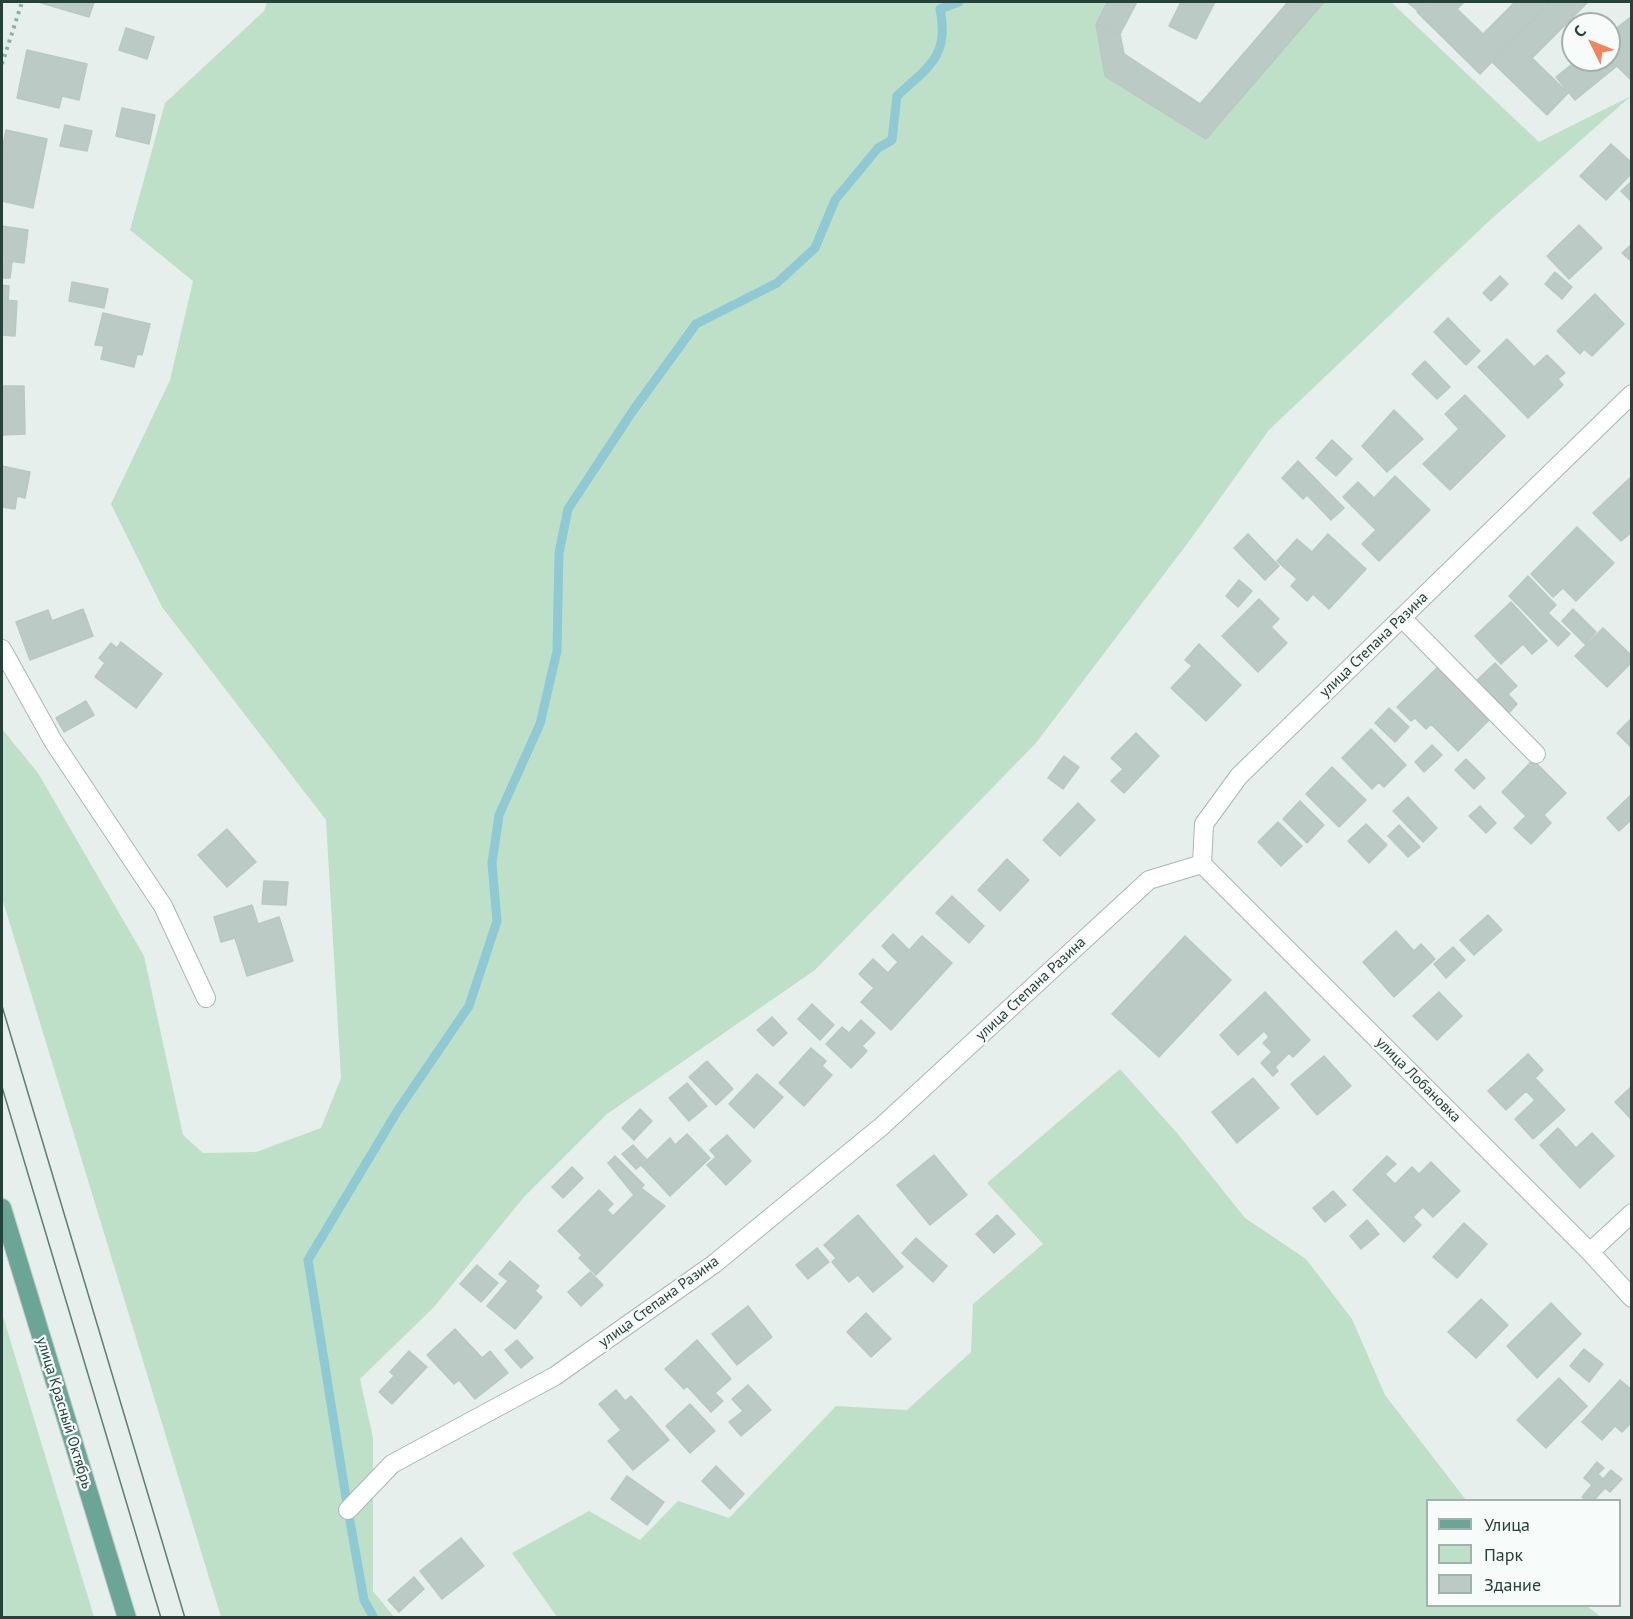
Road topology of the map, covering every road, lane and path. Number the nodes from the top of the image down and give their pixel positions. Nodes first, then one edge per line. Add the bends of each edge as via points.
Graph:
1 (22, 2) edge
2 (2, 64) edge
3 (1632, 394) edge
4 (1402, 618) junction
5 (2, 649) edge
6 (1536, 754) dead end
7 (1203, 864) junction
8 (206, 998) dead end
9 (2, 1208) edge
10 (1632, 1214) edge
11 (1590, 1252) junction
12 (1632, 1298) edge
13 (348, 1510) dead end
14 (127, 1617) edge

1 - 2 path
3 - 4 street, улица Степана Разина
4 - 6 street
4 - 7 street, улица Степана Разина via 1239,776 1204,824
5 - 8 street via 53,741 163,906
7 - 11 street, улица Лобановка
7 - 13 street, улица Степана Разина via 1149,880 882,1126 714,1264 555,1376 392,1464
9 - 14 main road, улица Красный Октябрь
10 - 11 street
11 - 12 street, улица Лобановка

